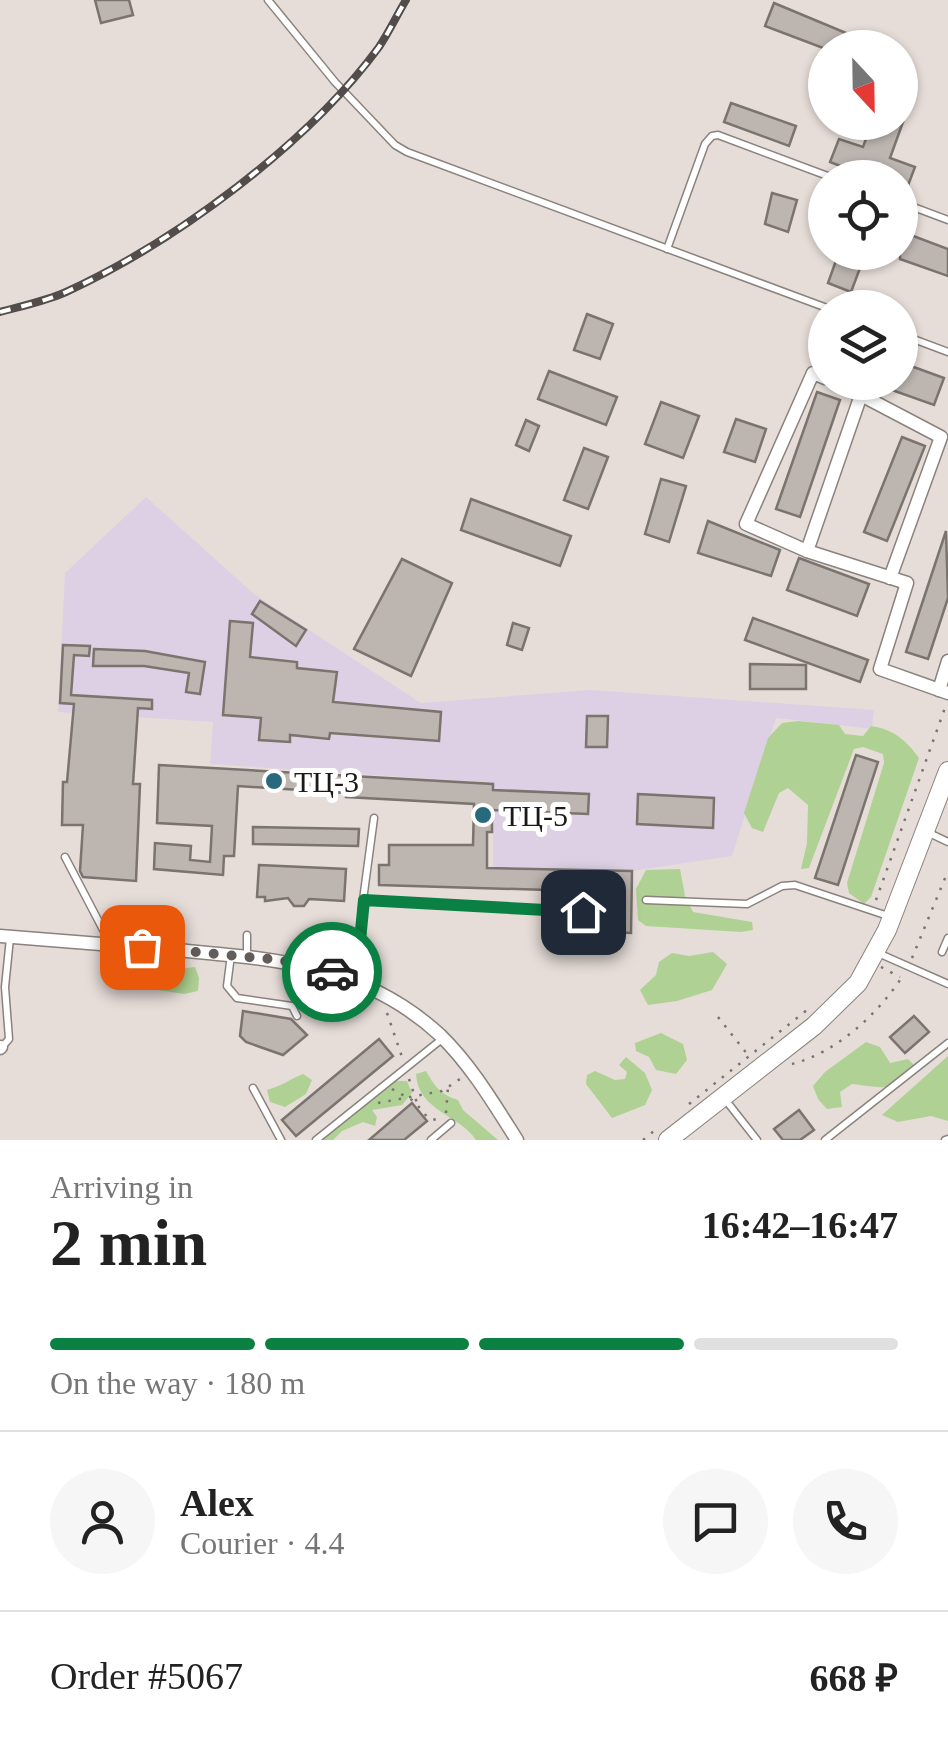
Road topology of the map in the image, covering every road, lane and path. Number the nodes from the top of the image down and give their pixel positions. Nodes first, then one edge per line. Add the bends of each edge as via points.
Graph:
1 (268, 0) edge
2 (808, 169) edge
3 (918, 209) edge
4 (948, 220) edge
5 (668, 248) junction
6 (808, 301) edge
7 (918, 341) edge
8 (948, 352) edge
9 (808, 384) edge
10 (860, 400) edge
11 (869, 400) edge
12 (807, 551) junction
13 (890, 578) junction
14 (948, 660) edge
15 (945, 694) edge
16 (948, 771) edge
17 (374, 818) dead end
18 (926, 832) junction
19 (948, 842) edge
20 (65, 858) dead end
21 (364, 900) junction
22 (646, 900) dead end
23 (872, 911) junction
24 (583, 912) dead end
25 (892, 918) junction
26 (142, 925) dead end
27 (247, 935) dead end
28 (5, 936) edge
29 (948, 938) edge
30 (110, 944) junction
31 (142, 947) junction
32 (942, 952) dead end
33 (231, 955) junction
34 (247, 956) junction
35 (878, 960) junction
36 (902, 978) dead end
37 (356, 981) junction
38 (948, 984) edge
39 (2, 987) edge
40 (376, 992) junction
41 (818, 1000) dead end
42 (298, 1016) dead end
43 (718, 1017) dead end
44 (444, 1038) junction
45 (948, 1044) edge
46 (1, 1048) edge
47 (749, 1056) junction
48 (406, 1068) junction
49 (471, 1071) junction
50 (386, 1084) junction
51 (448, 1087) junction
52 (253, 1088) dead end
53 (723, 1096) junction
54 (412, 1097) junction
55 (688, 1104) dead end
56 (357, 1107) junction
57 (438, 1121) junction
58 (448, 1126) joint
59 (663, 1134) edge
60 (281, 1140) edge
61 (316, 1140) edge
62 (431, 1140) edge
63 (517, 1140) edge
64 (643, 1140) edge
65 (757, 1140) edge
66 (824, 1140) edge

1 - 5 lane via 395,145
2 - 5 lane via 712,136
3 - 4 lane
5 - 6 lane
7 - 8 lane
9 - 12 street via 746,524
10 - 12 street
11 - 13 street via 941,436
12 - 13 street
13 - 15 street via 907,584 880,669
14 - 15 street
15 - 23 path
16 - 18 main road
17 - 21 lane
18 - 19 lane
18 - 25 main road
20 - 30 lane
21 - 24 lane
21 - 37 lane via 355,934
22 - 23 lane via 746,904 795,885
23 - 25 lane
25 - 35 main road
26 - 31 lane
27 - 34 lane
28 - 30 street
28 - 39 lane
29 - 32 lane
30 - 31 street
31 - 33 street
33 - 34 street
33 - 42 lane via 227,986 238,998 292,1006
34 - 37 street via 307,964
35 - 36 path
35 - 38 lane
35 - 53 main road via 828,1014
37 - 40 street
39 - 46 lane via 10,1039
40 - 44 street
40 - 48 path
41 - 47 path
43 - 47 path
44 - 48 lane
44 - 49 street
45 - 66 lane
47 - 55 path
48 - 50 lane
48 - 54 path
49 - 51 path
49 - 63 street
50 - 54 path
50 - 56 lane
51 - 54 path
51 - 57 path via 446,1115
52 - 60 lane
53 - 59 main road
53 - 65 lane
54 - 56 path
54 - 57 path
56 - 61 lane
57 - 58 path
58 - 62 lane
59 - 64 path

